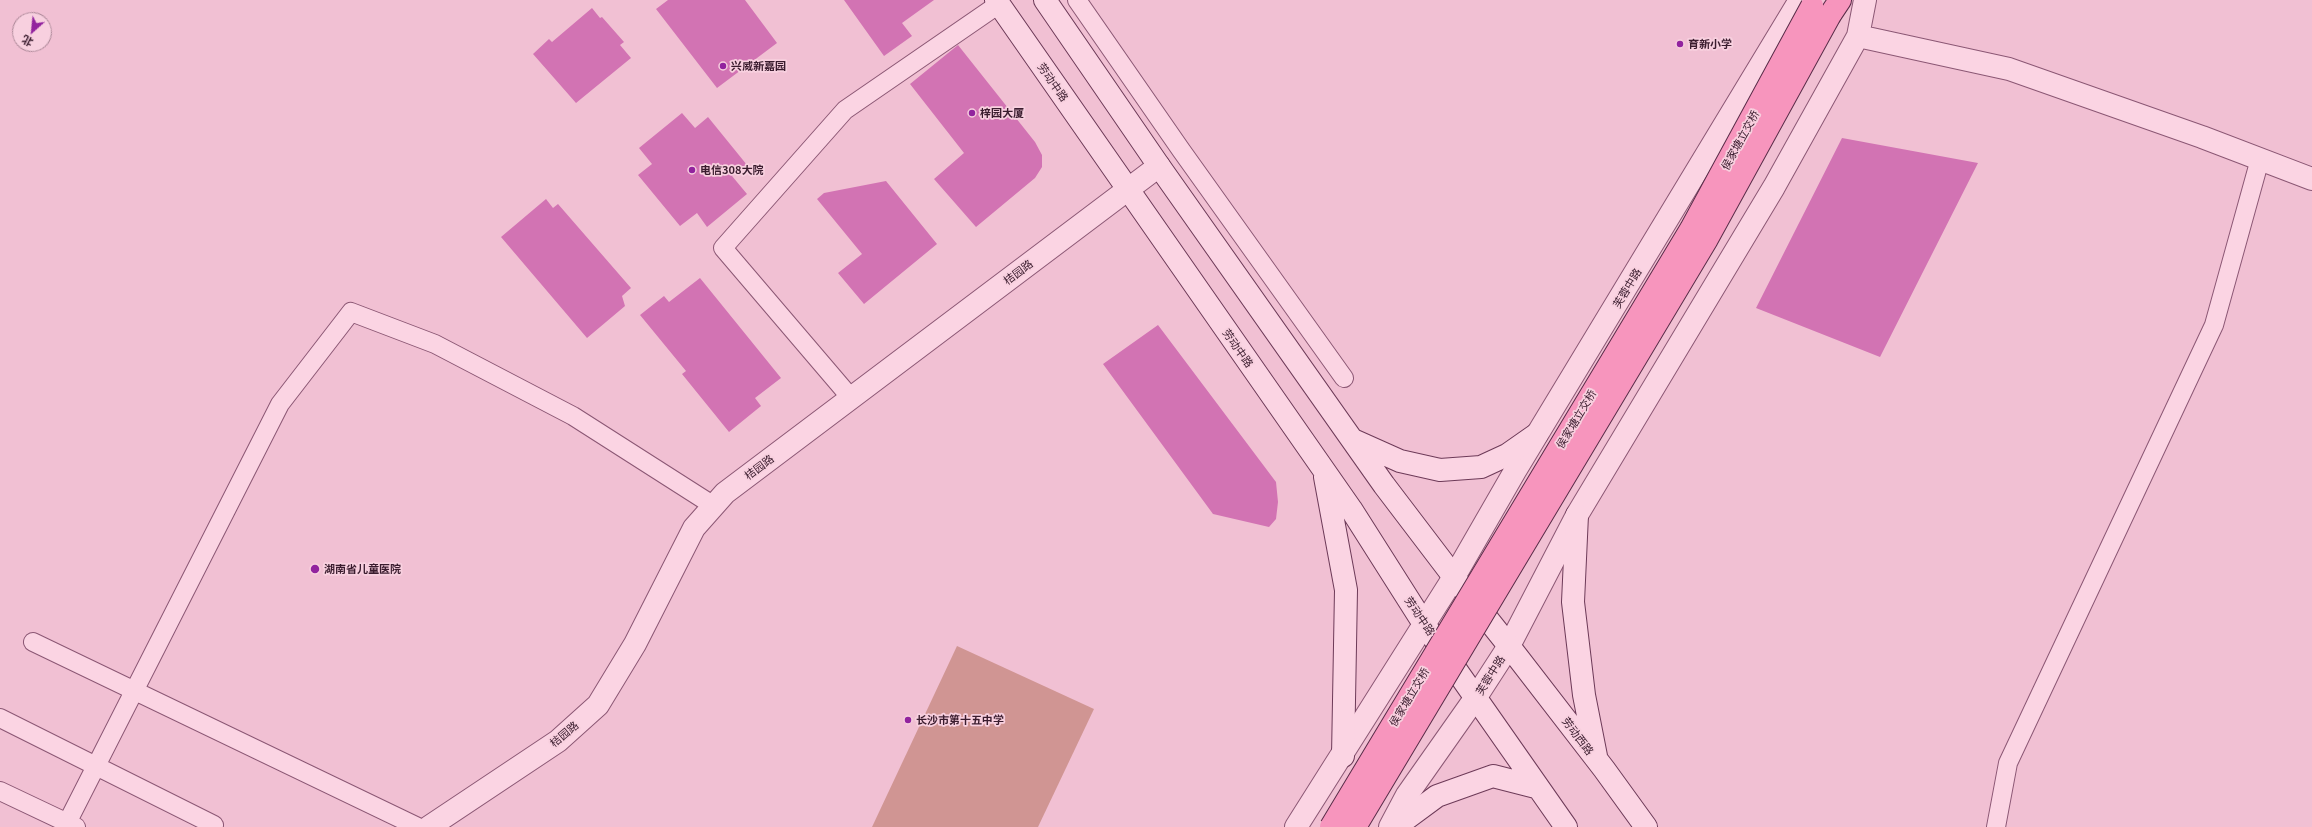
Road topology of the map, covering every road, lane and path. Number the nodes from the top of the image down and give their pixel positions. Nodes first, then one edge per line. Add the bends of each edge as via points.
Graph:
1 (1045, 0) edge
2 (1078, 0) edge
3 (1866, 0) edge
4 (998, 2) edge
5 (1820, 4) edge
6 (1858, 36) junction
7 (2260, 159) junction
8 (1159, 166) junction
9 (2312, 179) edge
10 (1127, 189) junction
11 (1344, 378) dead end
12 (851, 398) junction
13 (1538, 434) junction
14 (1353, 439) junction
15 (1323, 470) junction
16 (714, 506) junction
17 (1577, 515) junction
18 (1454, 577) junction
19 (1424, 624) junction
20 (34, 642) dead end
21 (1509, 646) junction
22 (134, 690) junction
23 (1476, 697) junction
24 (0, 718) edge
25 (1343, 756) junction
26 (1597, 761) junction
27 (96, 766) junction
28 (1536, 787) junction
29 (0, 791) edge
30 (214, 825) dead end
31 (69, 826) edge
32 (418, 827) edge
33 (429, 827) edge
34 (1296, 827) edge
35 (1331, 827) edge
36 (1355, 827) edge
37 (1390, 827) edge
38 (1395, 827) edge
39 (1566, 827) edge
40 (1646, 827) edge
41 (1996, 827) edge

1 - 8 street
2 - 11 street via 1181,150
3 - 6 street, 芙蓉中路
4 - 10 street, 劳动中路
4 - 12 street via 845,110 723,248
5 - 13 street, 芙蓉中路
5 - 35 main road, 侯家塘立交桥, bridge via 1691,229
5 - 36 main road, 侯家塘立交桥, bridge via 1707,239
6 - 7 street via 2009,69
6 - 17 street, 芙蓉中路 via 1774,187
7 - 9 street
7 - 41 street via 2214,325 2008,763
8 - 10 street, 桔园路
8 - 14 street
10 - 12 street, 桔园路
10 - 15 street, 劳动中路
12 - 16 street, 桔园路 via 725,493
13 - 14 street via 1507,455 1481,467 1440,470 1400,461
13 - 18 street, 芙蓉中路
14 - 18 street
15 - 19 street, 劳动中路
15 - 25 street via 1346,590
16 - 22 street via 573,416 435,344 350,312 280,404
16 - 33 street, 桔园路 via 694,528 635,644 598,704 558,741
17 - 21 street, 芙蓉中路
17 - 26 street via 1573,602 1584,695
18 - 19 street, 芙蓉中路
18 - 21 street
19 - 23 street, 劳动中路
19 - 25 street
20 - 22 street
21 - 23 street, 芙蓉中路
21 - 26 street, 劳动西路
22 - 27 street
22 - 32 street
23 - 28 street
23 - 37 street, 芙蓉中路 via 1407,795
24 - 27 street
25 - 34 street
26 - 40 street, 劳动西路
27 - 30 street
27 - 31 street
28 - 38 street via 1493,776 1437,796
28 - 39 street
29 - 31 street

